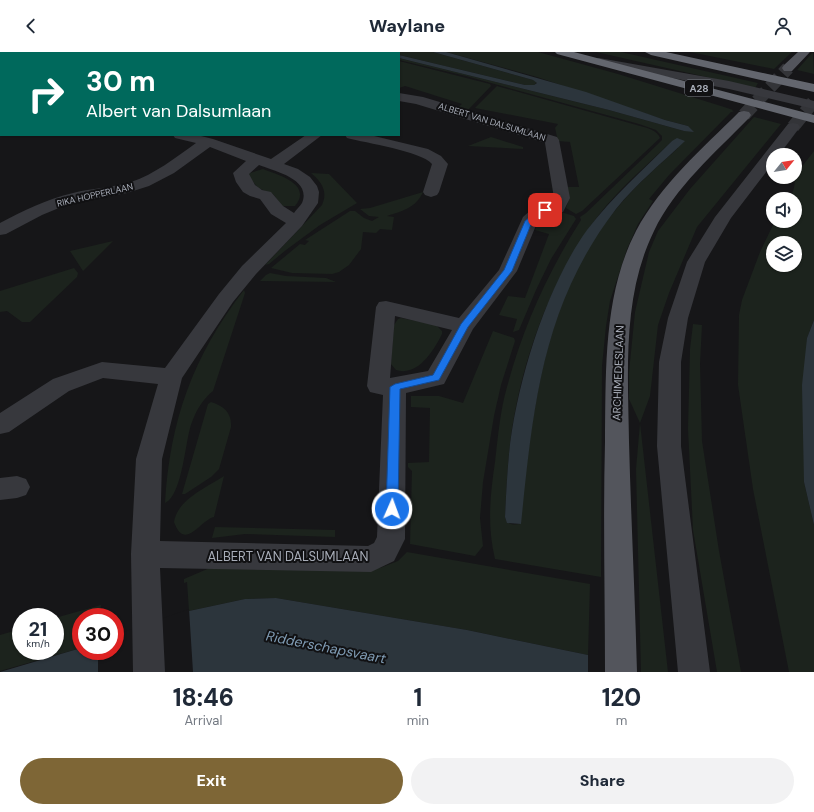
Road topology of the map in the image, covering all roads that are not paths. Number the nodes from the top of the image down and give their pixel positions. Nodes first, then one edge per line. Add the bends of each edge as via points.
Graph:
1 (561, 52) edge
2 (650, 52) edge
3 (804, 52) edge
4 (584, 58) junction
5 (788, 68) tunnel mouth
6 (814, 88) edge
7 (400, 97) edge
8 (814, 105) edge
9 (744, 115) tunnel mouth
10 (803, 123) edge
11 (184, 136) edge
12 (314, 136) edge
13 (356, 136) edge
14 (208, 142) junction
15 (257, 159) junction
16 (273, 165) junction
17 (431, 192) dead end
18 (296, 222) junction
19 (0, 230) edge
20 (464, 326) junction
21 (171, 377) junction
22 (395, 387) junction
23 (0, 425) edge
24 (144, 554) junction
25 (149, 672) edge
26 (621, 672) edge
27 (694, 672) edge

1 - 4 highway, A28
2 - 6 highway, A28
3 - 5 main road
4 - 8 street, A28 via 729,85
4 - 10 highway, A28
7 - 20 street, ALBERT VAN DALSUMLAAN via 418,100 552,140 562,198 560,204 557,208 538,213 529,221 508,271
9 - 26 main road, ARCHIMEDESLAAN via 662,202 636,251 628,274 620,311 617,348 616,474
10 - 27 street via 722,217 696,262 678,318 670,362 668,446
11 - 14 street
12 - 16 street
13 - 17 street via 423,152 436,159 440,164
14 - 15 street
14 - 19 street, RIKA HOPPERLAAN via 144,183 74,197 34,212
15 - 16 street
15 - 18 street via 241,173 242,177 252,191 265,195 277,210
16 - 18 street via 293,172 309,186 310,203
18 - 21 street via 249,270
20 - 22 street, ALBERT VAN DALSUMLAAN via 436,378
20 - 22 street, ALBERT VAN DALSUMLAAN via 386,307 378,386
21 - 23 street via 102,370 61,385
21 - 24 street via 149,459
22 - 24 street, ALBERT VAN DALSUMLAAN via 391,539 384,552 371,559
24 - 25 street

